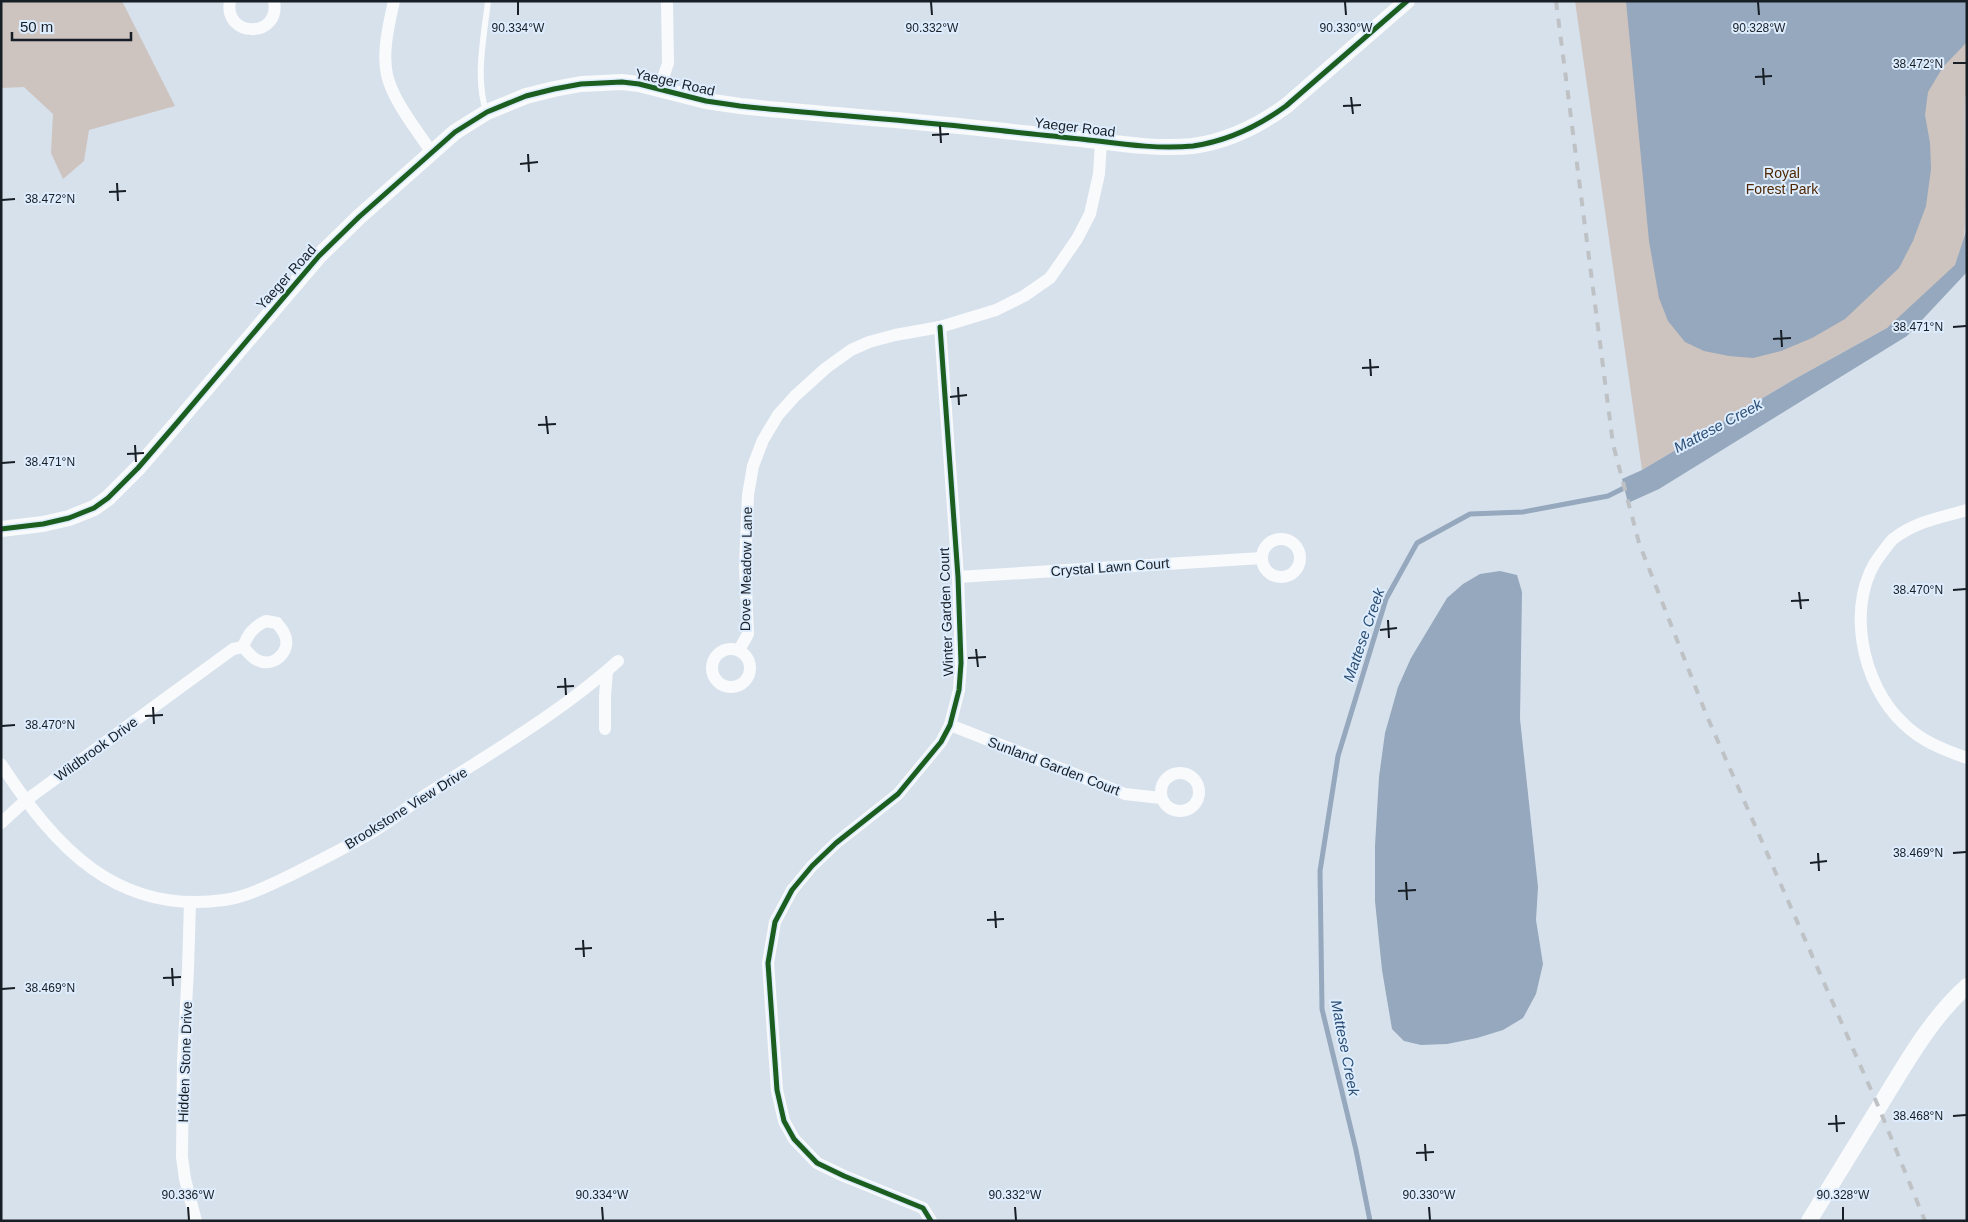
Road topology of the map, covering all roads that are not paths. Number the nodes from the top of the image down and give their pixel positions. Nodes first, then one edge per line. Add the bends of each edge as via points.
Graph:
1 (230, 1) edge
2 (274, 1) edge
3 (394, 1) edge
4 (488, 1) edge
5 (667, 1) edge
6 (1407, 1) edge
7 (660, 88) junction
8 (487, 112) junction
9 (1101, 142) junction
10 (432, 153) junction
11 (940, 327) junction
12 (1967, 510) edge
13 (1, 529) edge
14 (1262, 558) dead end
15 (958, 577) junction
16 (243, 647) dead end
17 (739, 650) dead end
18 (618, 661) dead end
19 (607, 671) junction
20 (950, 726) junction
21 (605, 729) dead end
22 (1967, 758) edge
23 (1, 764) edge
24 (1161, 798) dead end
25 (25, 801) junction
26 (1, 823) edge
27 (190, 902) junction
28 (1967, 986) edge
29 (196, 1221) edge
30 (931, 1221) edge
31 (1809, 1221) edge

1 - 2 street via 232,19 252,30 271,21
3 - 10 street via 386,53 387,74 393,91
4 - 8 lane via 481,95
5 - 7 street via 668,63
6 - 9 street, Yaeger Road via 1286,106 1239,134 1192,146
7 - 8 street, Yaeger Road via 622,82 581,84 526,96
7 - 9 street, Yaeger Road via 706,101 740,106
8 - 10 street, Yaeger Road via 455,132
9 - 11 street, Dove Meadow Lane via 1099,174 1090,214 1050,278 996,310
10 - 13 street, Yaeger Road via 319,256 164,439 108,498 94,508 69,518
11 - 15 street, Winter Garden Court
11 - 17 street, Dove Meadow Lane via 895,335 851,350 795,396 768,432 753,466 748,495 745,565 748,634
12 - 22 street via 1918,523 1892,540 1872,565 1860,609 1861,632 1869,666 1889,706 1918,736
14 - 15 street, Crystal Lawn Court
15 - 20 street, Winter Garden Court via 961,663 959,690
16 - 25 street, Wildbrook Drive via 233,649
18 - 19 street, Brookstone View Drive
19 - 21 street
19 - 27 street, Brookstone View Drive via 480,762 367,835 262,888 226,900
20 - 24 street, Sunland Garden Court via 1126,794
20 - 30 street, Winter Garden Court via 941,742 898,794 836,843 792,890 775,922 768,963 777,1090 784,1121 794,1139 817,1163 923,1208
23 - 25 street, Brookstone View Drive
25 - 26 street, Wildbrook Drive
25 - 27 street, Brookstone View Drive via 74,855 118,886 153,898
27 - 29 street, Hidden Stone Drive via 182,1157
28 - 31 street via 1920,1042

